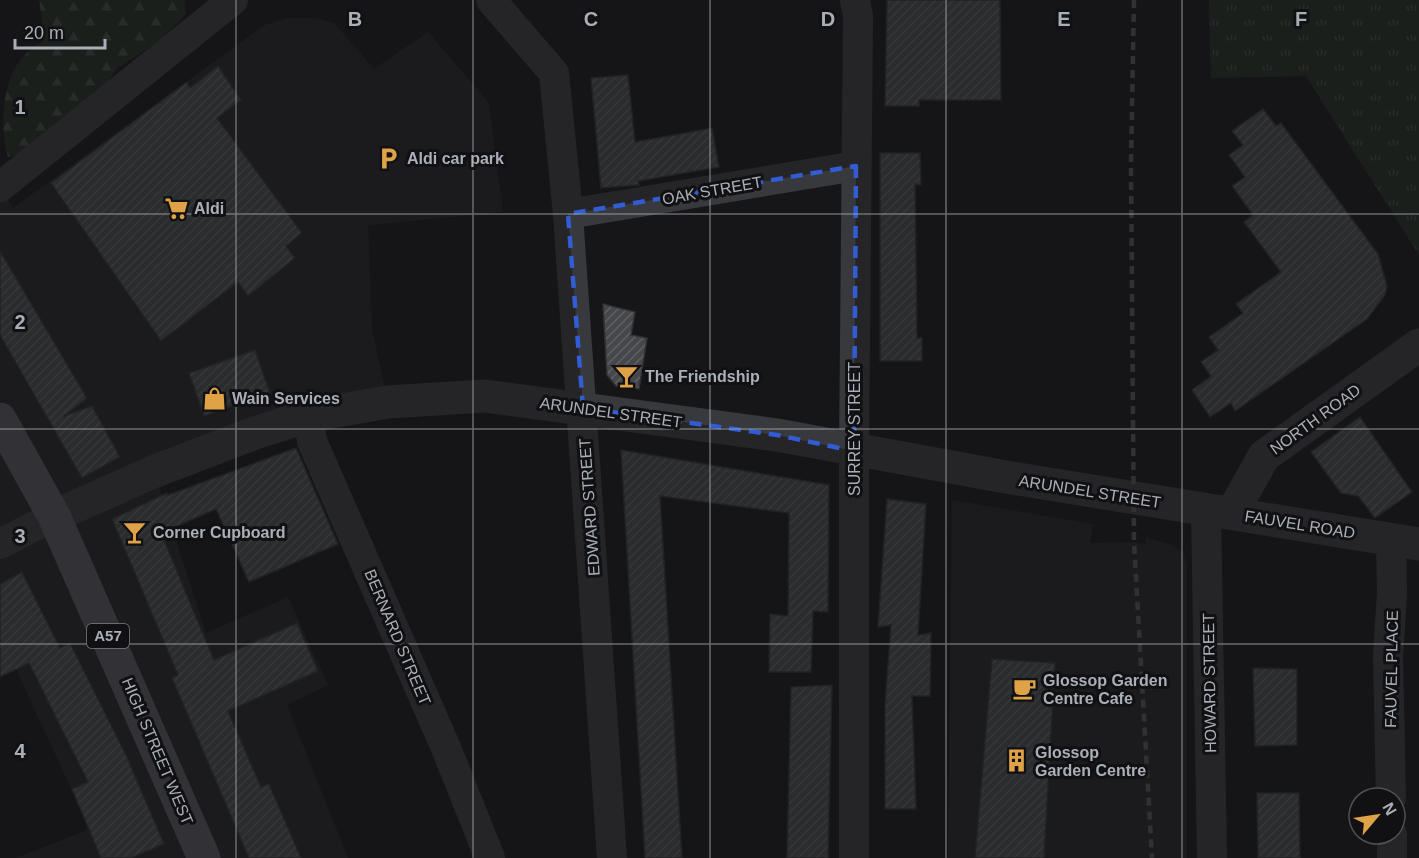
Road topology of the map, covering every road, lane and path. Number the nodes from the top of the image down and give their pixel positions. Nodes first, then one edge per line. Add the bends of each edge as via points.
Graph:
1 (233, 0) edge
2 (491, 0) edge
3 (855, 0) edge
4 (856, 166) junction
5 (0, 187) edge
6 (568, 214) junction
7 (1419, 345) edge
8 (583, 408) junction
9 (308, 416) junction
10 (0, 419) edge
11 (854, 451) junction
12 (1206, 509) junction
13 (54, 516) junction
14 (1405, 542) edge
15 (0, 544) edge
16 (1391, 786) edge
17 (204, 858) edge
18 (490, 858) edge
19 (612, 858) edge
20 (854, 858) edge
21 (1212, 858) edge

1 - 5 street
2 - 6 street, EDWARD STREET via 554,73
3 - 4 street, SURREY STREET
4 - 6 street, OAK STREET
4 - 11 street, SURREY STREET
6 - 8 street, EDWARD STREET
7 - 12 street, NORTH ROAD via 1264,456
8 - 9 street, ARUNDEL STREET via 484,396 388,402
8 - 11 street, ARUNDEL STREET via 777,435
8 - 19 street, EDWARD STREET
9 - 13 street, ARUNDEL STREET via 153,472
9 - 18 street, BERNARD STREET via 312,441
10 - 13 main road, HIGH STREET WEST / A57
11 - 12 street, ARUNDEL STREET
11 - 20 street, SURREY STREET
12 - 14 street, FAUVEL ROAD
12 - 21 street, HOWARD STREET
13 - 15 street
13 - 17 main road, HIGH STREET WEST / A57
14 - 16 street, FAUVEL PLACE via 1392,593 1388,656

